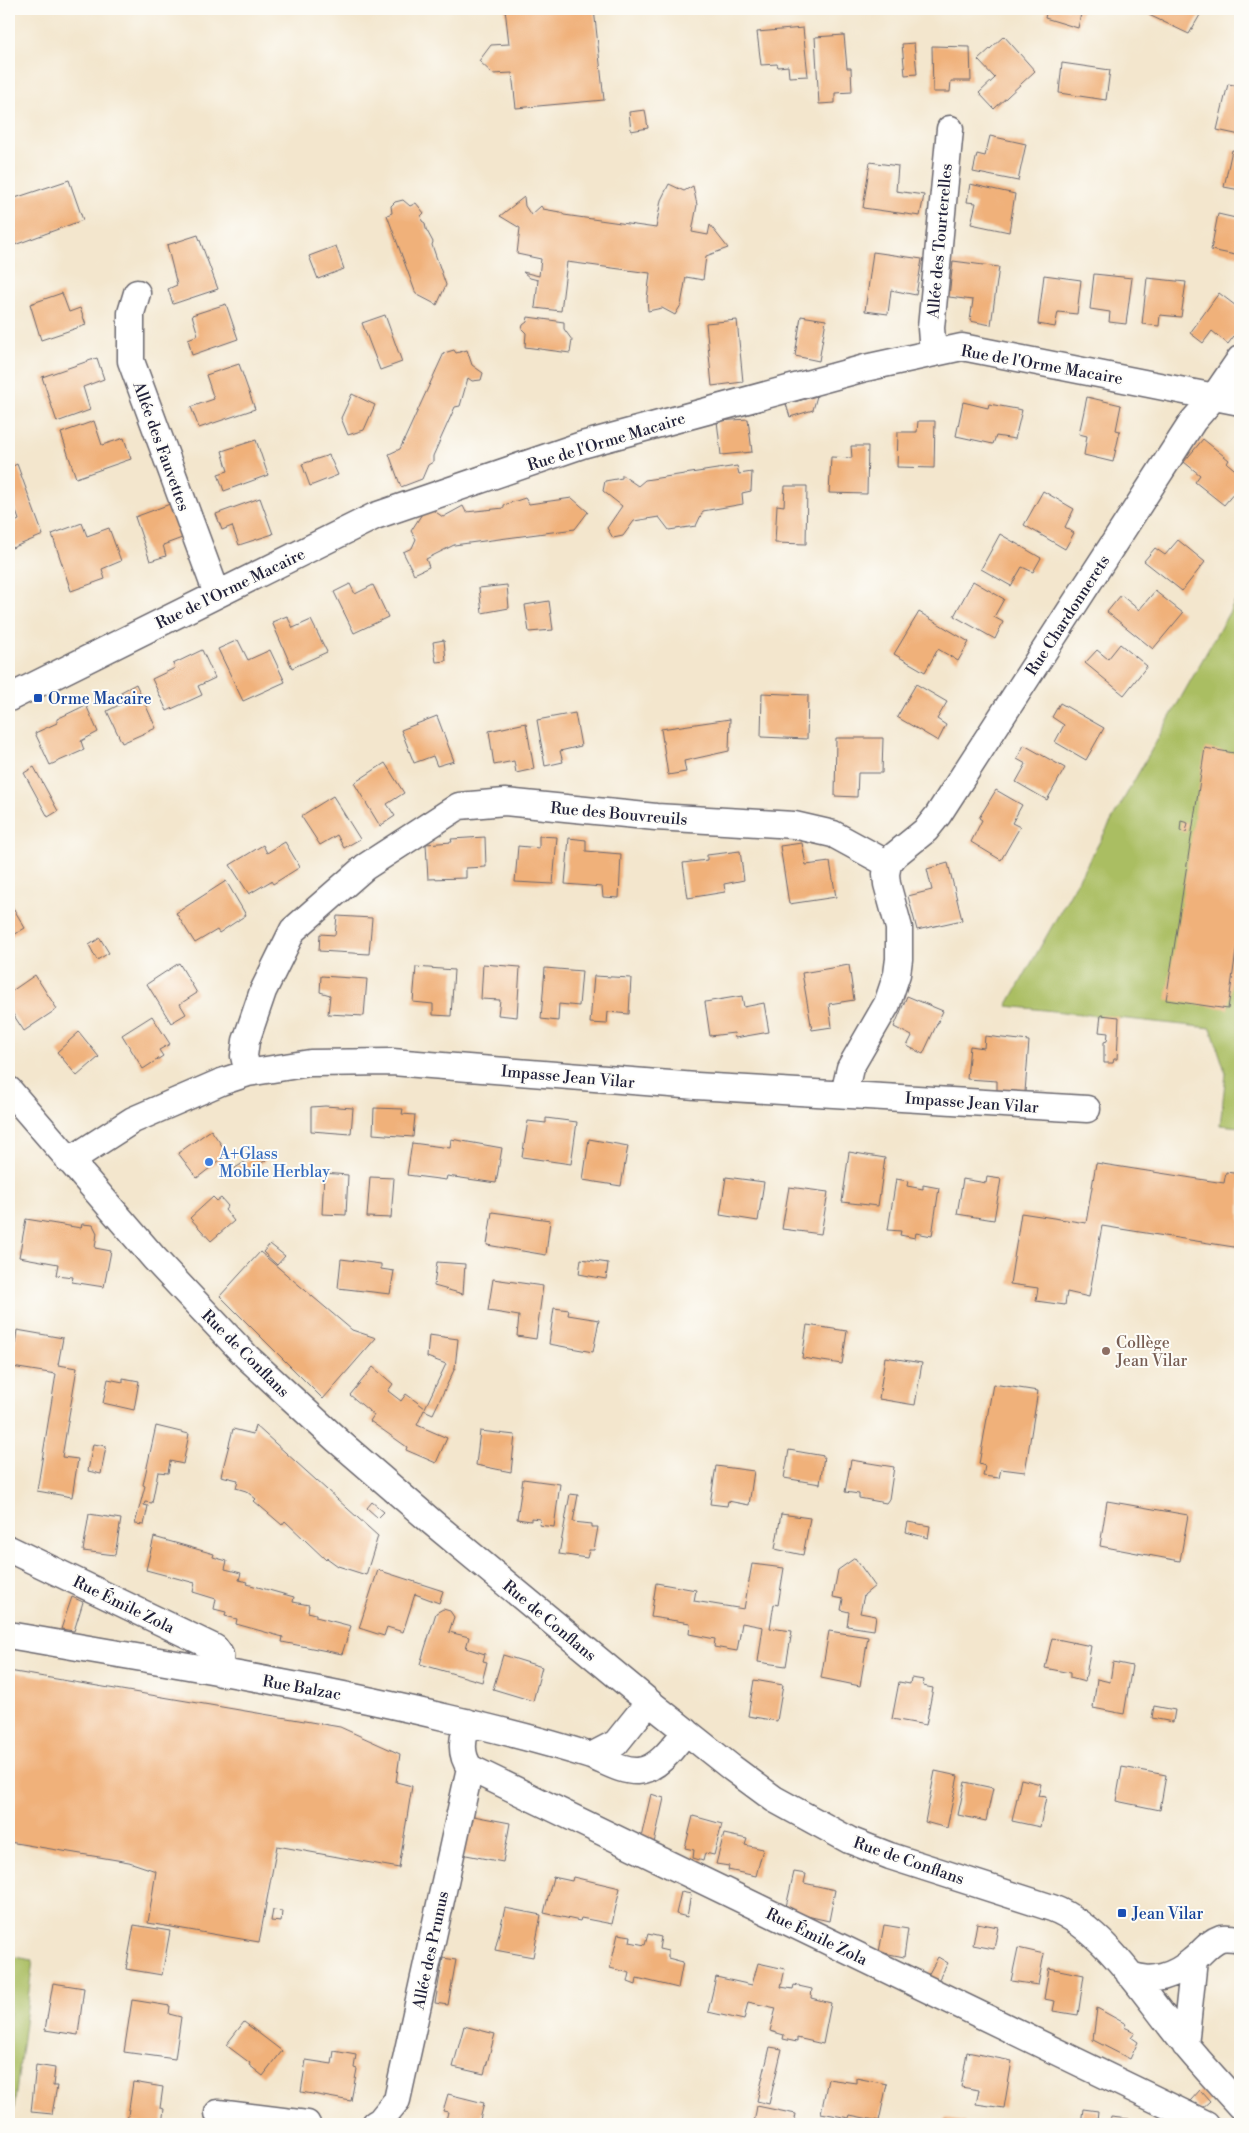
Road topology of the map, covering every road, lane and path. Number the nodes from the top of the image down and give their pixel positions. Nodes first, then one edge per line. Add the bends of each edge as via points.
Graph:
1 (950, 130) dead end
2 (137, 293) dead end
3 (933, 353) junction
4 (1240, 359) edge
5 (1214, 396) junction
6 (1240, 402) edge
7 (218, 594) junction
8 (9, 698) edge
9 (888, 864) junction
10 (248, 1073) junction
11 (9, 1090) edge
12 (844, 1094) junction
13 (1087, 1110) dead end
14 (70, 1161) junction
15 (9, 1549) edge
16 (9, 1635) edge
17 (221, 1673) junction
18 (649, 1702) junction
19 (467, 1722) junction
20 (686, 1731) junction
21 (592, 1756) junction
22 (470, 1768) junction
23 (1240, 1939) edge
24 (1194, 1960) junction
25 (1129, 1974) junction
26 (1185, 2045) junction
27 (1240, 2106) edge
28 (218, 2113) dead end
29 (307, 2124) edge
30 (375, 2124) edge
31 (1206, 2124) edge

1 - 3 street, Allée des Tourterelles via 931,328
2 - 7 street, Allée des Fauvettes via 131,314 131,361
3 - 5 street, Rue de l'Orme Macaire via 962,347
3 - 7 street, Rue de l'Orme Macaire via 865,368 582,445 375,516
4 - 5 street, Rue Chardonnerets
5 - 6 street, Rue de l'Orme Macaire
5 - 9 street, Rue Chardonnerets via 1187,429 938,815
7 - 8 street, Rue de l'Orme Macaire
9 - 10 street, Rue des Bouvreuils via 833,834 794,826 505,802 459,806 365,867 293,930 263,991 246,1041 244,1056
9 - 12 street via 887,884 899,928 898,967 887,1004 850,1068
10 - 12 street, Impasse Jean Vilar via 310,1063 392,1062
10 - 14 street, Impasse Jean Vilar via 133,1120
11 - 14 street, Rue de Conflans
12 - 13 street, Impasse Jean Vilar
14 - 18 street, Rue de Conflans via 154,1258 247,1357 433,1523
15 - 17 street, Rue Émile Zola via 216,1648 220,1655
16 - 17 street, Rue Balzac
17 - 19 street, Rue Balzac via 368,1699
18 - 20 street, Rue de Conflans
18 - 21 street via 616,1743
19 - 21 street, Rue Balzac
19 - 22 street via 462,1749
20 - 21 street, Rue Balzac via 666,1754 644,1770 632,1771
20 - 25 street, Rue de Conflans via 774,1799 849,1840 1065,1912 1086,1927
22 - 30 street, Allée des Prunus via 397,2100
22 - 31 street, Rue Émile Zola
23 - 24 street via 1220,1938
24 - 25 street via 1167,1976 1145,1979
24 - 26 street
25 - 26 street, Rue de Conflans
26 - 27 street, Rue de Conflans
28 - 29 street

